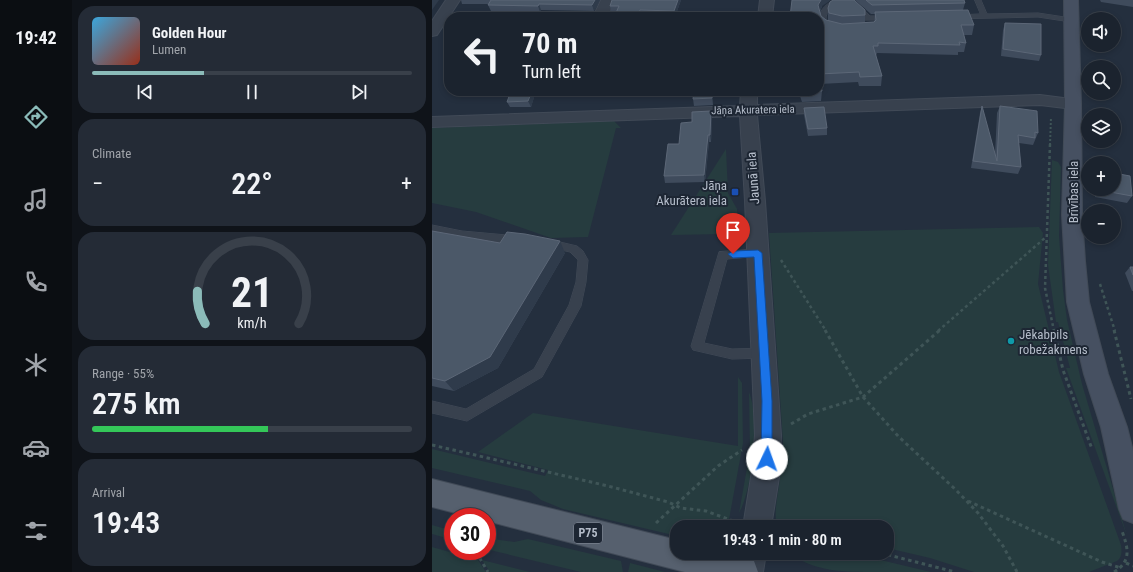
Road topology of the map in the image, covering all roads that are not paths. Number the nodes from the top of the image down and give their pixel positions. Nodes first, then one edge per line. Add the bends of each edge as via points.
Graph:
1 (453, 0) edge
2 (608, 0) edge
3 (767, 0) edge
4 (839, 0) edge
5 (849, 0) edge
6 (978, 0) edge
7 (1071, 0) edge
8 (445, 12) edge
9 (602, 12) edge
10 (766, 12) edge
11 (824, 13) edge
12 (444, 14) edge
13 (984, 16) junction
14 (945, 17) edge
15 (868, 18) junction
16 (899, 18) edge
17 (1071, 20) junction
18 (824, 25) edge
19 (870, 28) edge
20 (838, 30) edge
21 (432, 32) edge
22 (749, 100) edge
23 (1073, 104) junction
24 (432, 122) edge
25 (432, 230) edge
26 (758, 253) junction
27 (764, 353) junction
28 (432, 407) edge
29 (1114, 427) junction
30 (1133, 466) edge
31 (432, 493) edge
32 (1133, 509) edge
33 (758, 520) edge
34 (751, 560) edge
35 (743, 572) edge
36 (748, 572) edge

1 - 8 street
2 - 9 street
3 - 10 street
4 - 11 lane
5 - 15 lane
6 - 13 lane
7 - 17 main road, Brīvības iela
12 - 21 street
13 - 14 lane
13 - 17 lane via 1038,15
15 - 16 lane
15 - 19 lane
17 - 23 main road, Brīvības iela
18 - 20 lane
22 - 23 street, Jāņa Akuratera iela via 770,110 1040,100
22 - 24 street, Jāņa Akuratera iela
22 - 26 street, Jaunā iela
23 - 29 main road, Brīvības iela via 1072,215 1078,302 1096,374
25 - 28 lane via 534,241 572,249 583,260 575,306 538,373 467,415
26 - 27 street, Jaunā iela
26 - 27 lane via 723,255 697,346 732,354
27 - 33 street, Jaunā iela via 768,435 766,471
29 - 30 main road
29 - 32 main road
31 - 35 main road, P75
34 - 36 street

